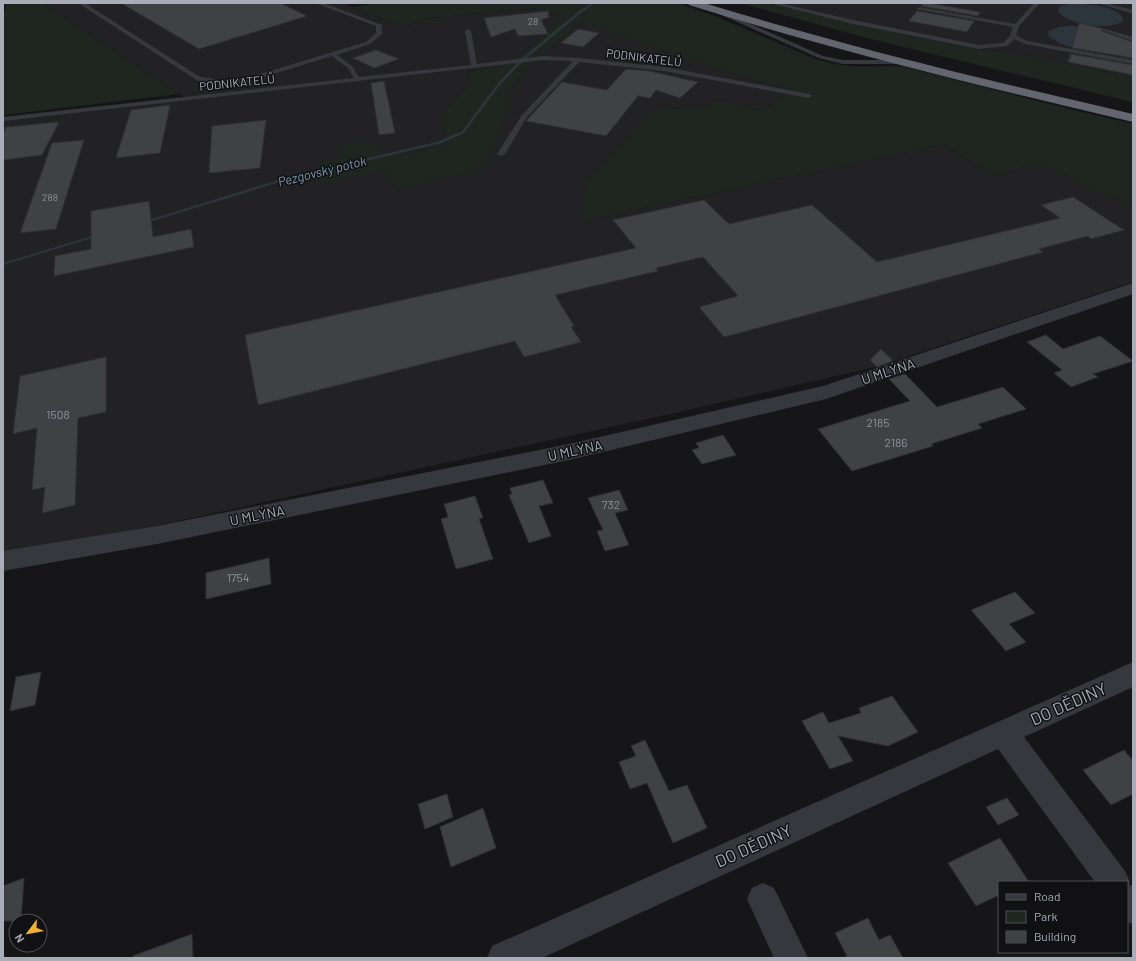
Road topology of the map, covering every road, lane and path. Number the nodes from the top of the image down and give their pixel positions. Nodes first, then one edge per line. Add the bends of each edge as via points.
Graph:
1 (80, 3) edge
2 (318, 3) edge
3 (693, 3) edge
4 (726, 3) edge
5 (772, 3) edge
6 (1036, 3) edge
7 (1100, 3) edge
8 (919, 9) dead end
9 (1132, 10) edge
10 (1016, 26) junction
11 (1104, 29) dead end
12 (468, 31) dead end
13 (1013, 36) junction
14 (1133, 40) edge
15 (333, 54) junction
16 (578, 60) junction
17 (1133, 62) edge
18 (474, 66) junction
19 (358, 80) junction
20 (1067, 91) dead end
21 (809, 96) dead end
22 (1133, 118) edge
23 (3, 119) edge
24 (501, 154) dead end
25 (1133, 288) edge
26 (3, 561) edge
27 (1133, 674) edge
28 (1003, 732) junction
29 (1113, 881) edge
30 (763, 899) dead end
31 (504, 958) edge
32 (791, 958) edge

1 - 15 lane via 198,79 222,82 251,79
2 - 15 lane via 379,25 379,34 368,43
3 - 22 highway via 898,62
4 - 20 highway via 905,53
5 - 13 lane via 979,47 1005,45
6 - 10 lane
7 - 9 lane
8 - 10 lane
10 - 13 lane
11 - 14 lane
12 - 18 lane
13 - 17 lane via 1025,42
15 - 19 lane via 350,67
16 - 18 lane, PODNIKATELŮ via 543,58
16 - 21 lane, PODNIKATELŮ via 664,69
16 - 24 lane via 524,116
18 - 19 lane, PODNIKATELŮ
19 - 23 lane, PODNIKATELŮ
25 - 26 street, U MLÝNA via 818,394 569,452 164,534
27 - 28 street, DO DĚDINY
28 - 29 street
28 - 31 street, DO DĚDINY
30 - 32 street

